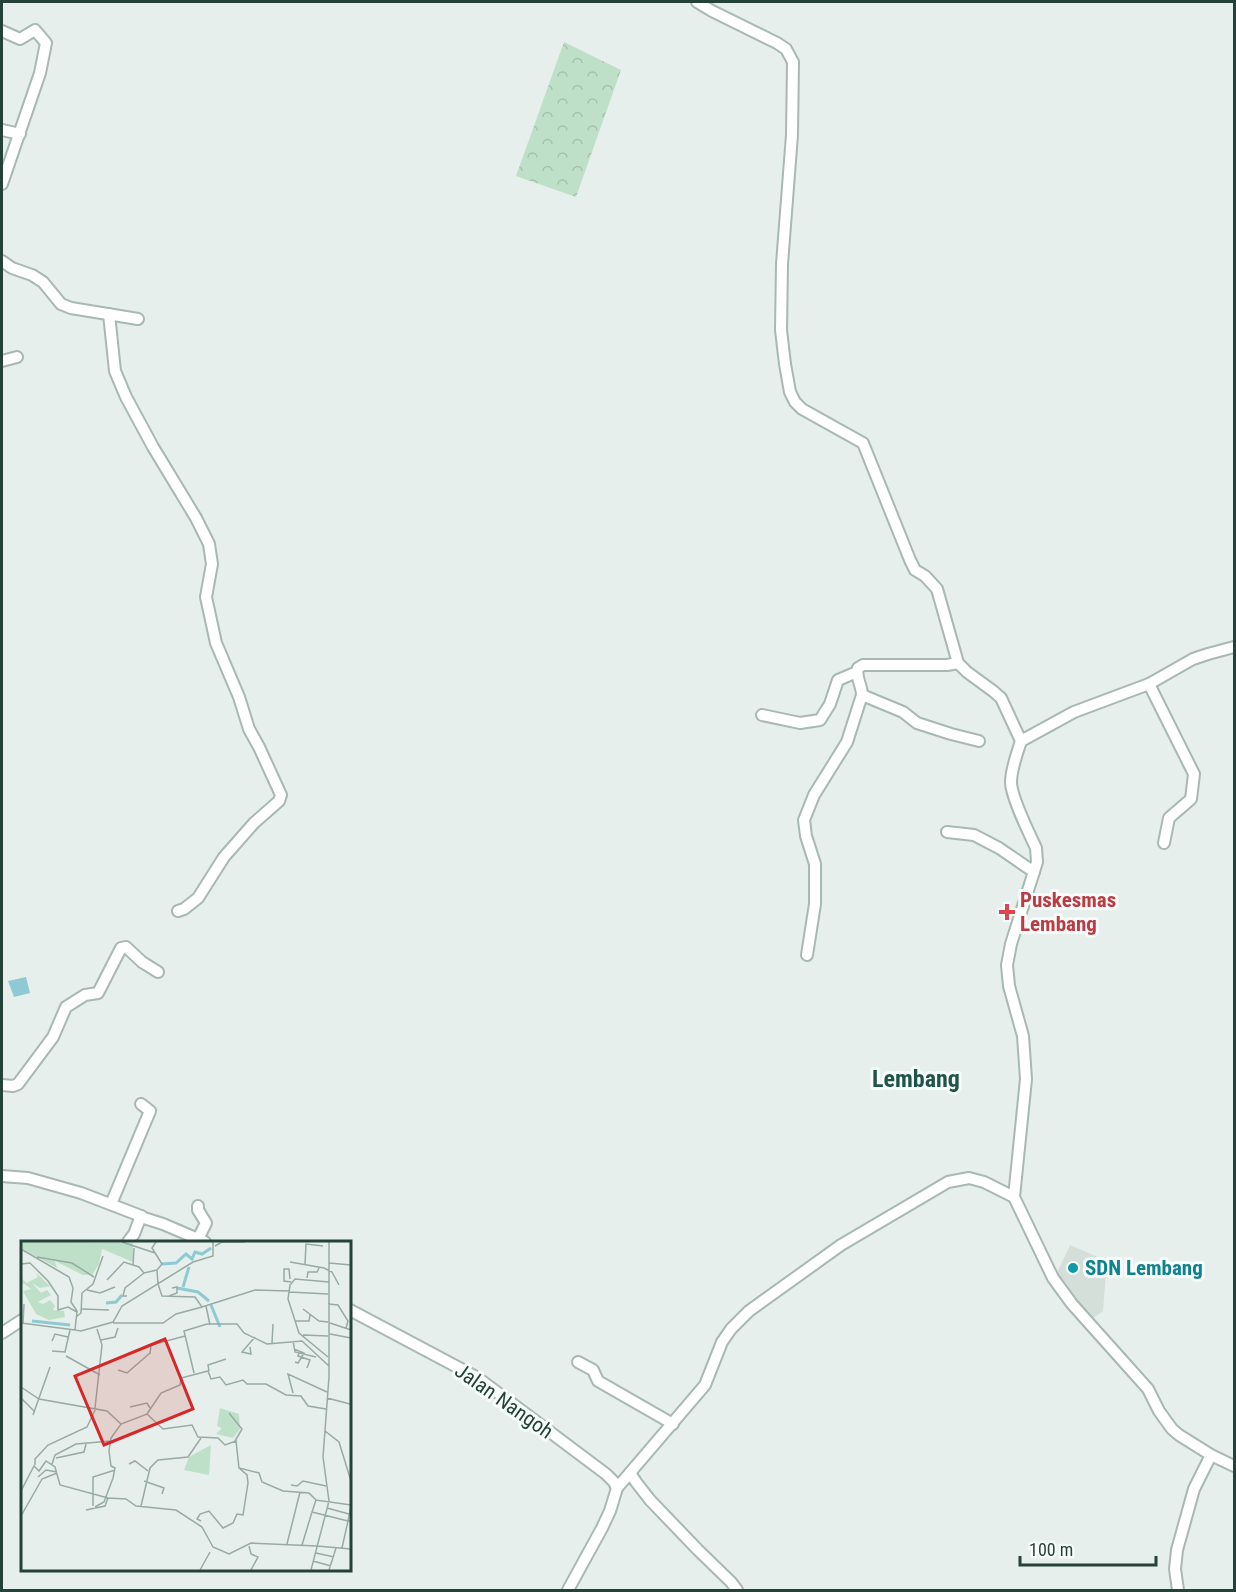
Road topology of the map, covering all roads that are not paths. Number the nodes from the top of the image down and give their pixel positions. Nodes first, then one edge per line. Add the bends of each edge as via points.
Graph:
1 (697, 2) edge
2 (2, 32) edge
3 (2, 130) edge
4 (20, 134) junction
5 (2, 184) edge
6 (2, 261) edge
7 (108, 314) junction
8 (138, 320) dead end
9 (17, 357) dead end
10 (2, 361) edge
11 (1234, 647) edge
12 (958, 663) junction
13 (857, 672) junction
14 (1149, 684) junction
15 (862, 695) junction
16 (762, 716) dead end
17 (979, 741) dead end
18 (1021, 741) junction
19 (947, 832) dead end
20 (1164, 843) dead end
21 (1034, 872) junction
22 (178, 911) dead end
23 (807, 955) dead end
24 (158, 972) dead end
25 (2, 1085) edge
26 (141, 1104) dead end
27 (2, 1176) edge
28 (1014, 1197) junction
29 (111, 1204) junction
30 (198, 1206) dead end
31 (141, 1216) junction
32 (129, 1241) edge
33 (201, 1241) edge
34 (351, 1311) edge
35 (21, 1321) edge
36 (2, 1333) edge
37 (578, 1362) dead end
38 (672, 1424) junction
39 (1211, 1455) junction
40 (1234, 1466) edge
41 (630, 1473) junction
42 (617, 1488) junction
43 (568, 1590) edge
44 (737, 1590) edge
45 (1178, 1590) edge

1 - 12 street via 777,43 786,49 793,62 781,330 790,392 802,409 863,442 915,570 937,589
2 - 4 street via 20,39 35,30 46,43
3 - 4 street
4 - 5 street
6 - 7 street via 43,282 61,304
7 - 8 street
7 - 22 street via 115,371 122,388 208,544 212,564 206,597 216,643 280,795 279,801 224,857 198,898
9 - 10 street
11 - 14 street via 1193,659
12 - 13 street via 863,665
12 - 18 street via 1001,698
13 - 15 street
13 - 16 street via 838,680 820,720 800,723
14 - 18 street via 1074,712
14 - 20 street via 1194,774 1191,799 1169,818
15 - 17 street via 903,712 917,723
15 - 23 street via 847,742 814,795 804,820 815,864 815,904
18 - 21 street via 1011,782 1013,796 1036,848
19 - 21 street via 974,835
21 - 28 street via 1007,965 1023,1036 1026,1080
24 - 25 street via 126,947 121,948 98,993 66,1006 53,1037 18,1084
26 - 29 street via 150,1111
27 - 29 street via 28,1178
28 - 38 street via 969,1178 948,1182 841,1245 749,1311 731,1329 705,1385
28 - 39 street via 1053,1278 1072,1304 1148,1389 1172,1428
29 - 31 street
30 - 33 street via 206,1223
31 - 32 street
31 - 33 street
34 - 42 street, Jalan Nangoh via 478,1378 606,1474
35 - 36 street
37 - 38 street via 593,1370 598,1381
38 - 41 street
39 - 40 street
39 - 45 street via 1194,1490 1177,1550
41 - 42 street
41 - 44 street via 650,1500
42 - 43 street via 602,1528

